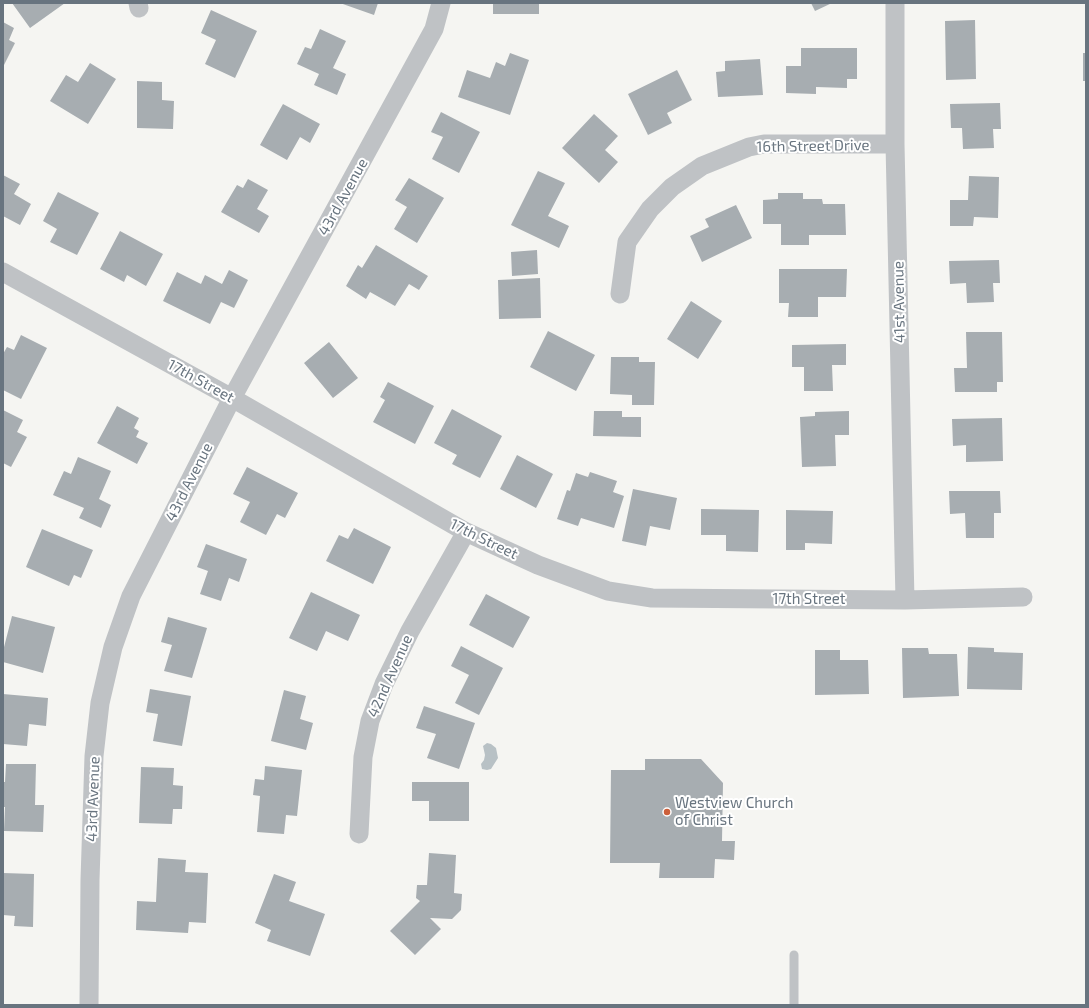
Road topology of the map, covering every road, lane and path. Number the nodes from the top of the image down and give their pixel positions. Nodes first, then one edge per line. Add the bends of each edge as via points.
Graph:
1 (441, 3) edge
2 (895, 3) edge
3 (895, 144) junction
4 (3, 272) edge
5 (620, 294) dead end
6 (232, 398) junction
7 (466, 532) junction
8 (1023, 597) dead end
9 (905, 600) junction
10 (359, 834) dead end
11 (794, 955) dead end
12 (89, 1005) edge
13 (794, 1005) edge

1 - 6 street, 43rd Avenue via 434,29
2 - 3 street, 41st Avenue
3 - 5 street, 16th Street Drive via 764,144 749,147 702,166 672,187 650,209 627,242
3 - 9 street, 41st Avenue
4 - 6 street, 17th Street
6 - 7 street, 17th Street
6 - 12 street, 43rd Avenue via 131,596 113,647 100,703 94,756
7 - 9 street, 17th Street via 538,565 608,591 652,598
7 - 10 street, 42nd Avenue via 410,631 384,684 370,721 362,757
8 - 9 street, 17th Street
11 - 13 lane

